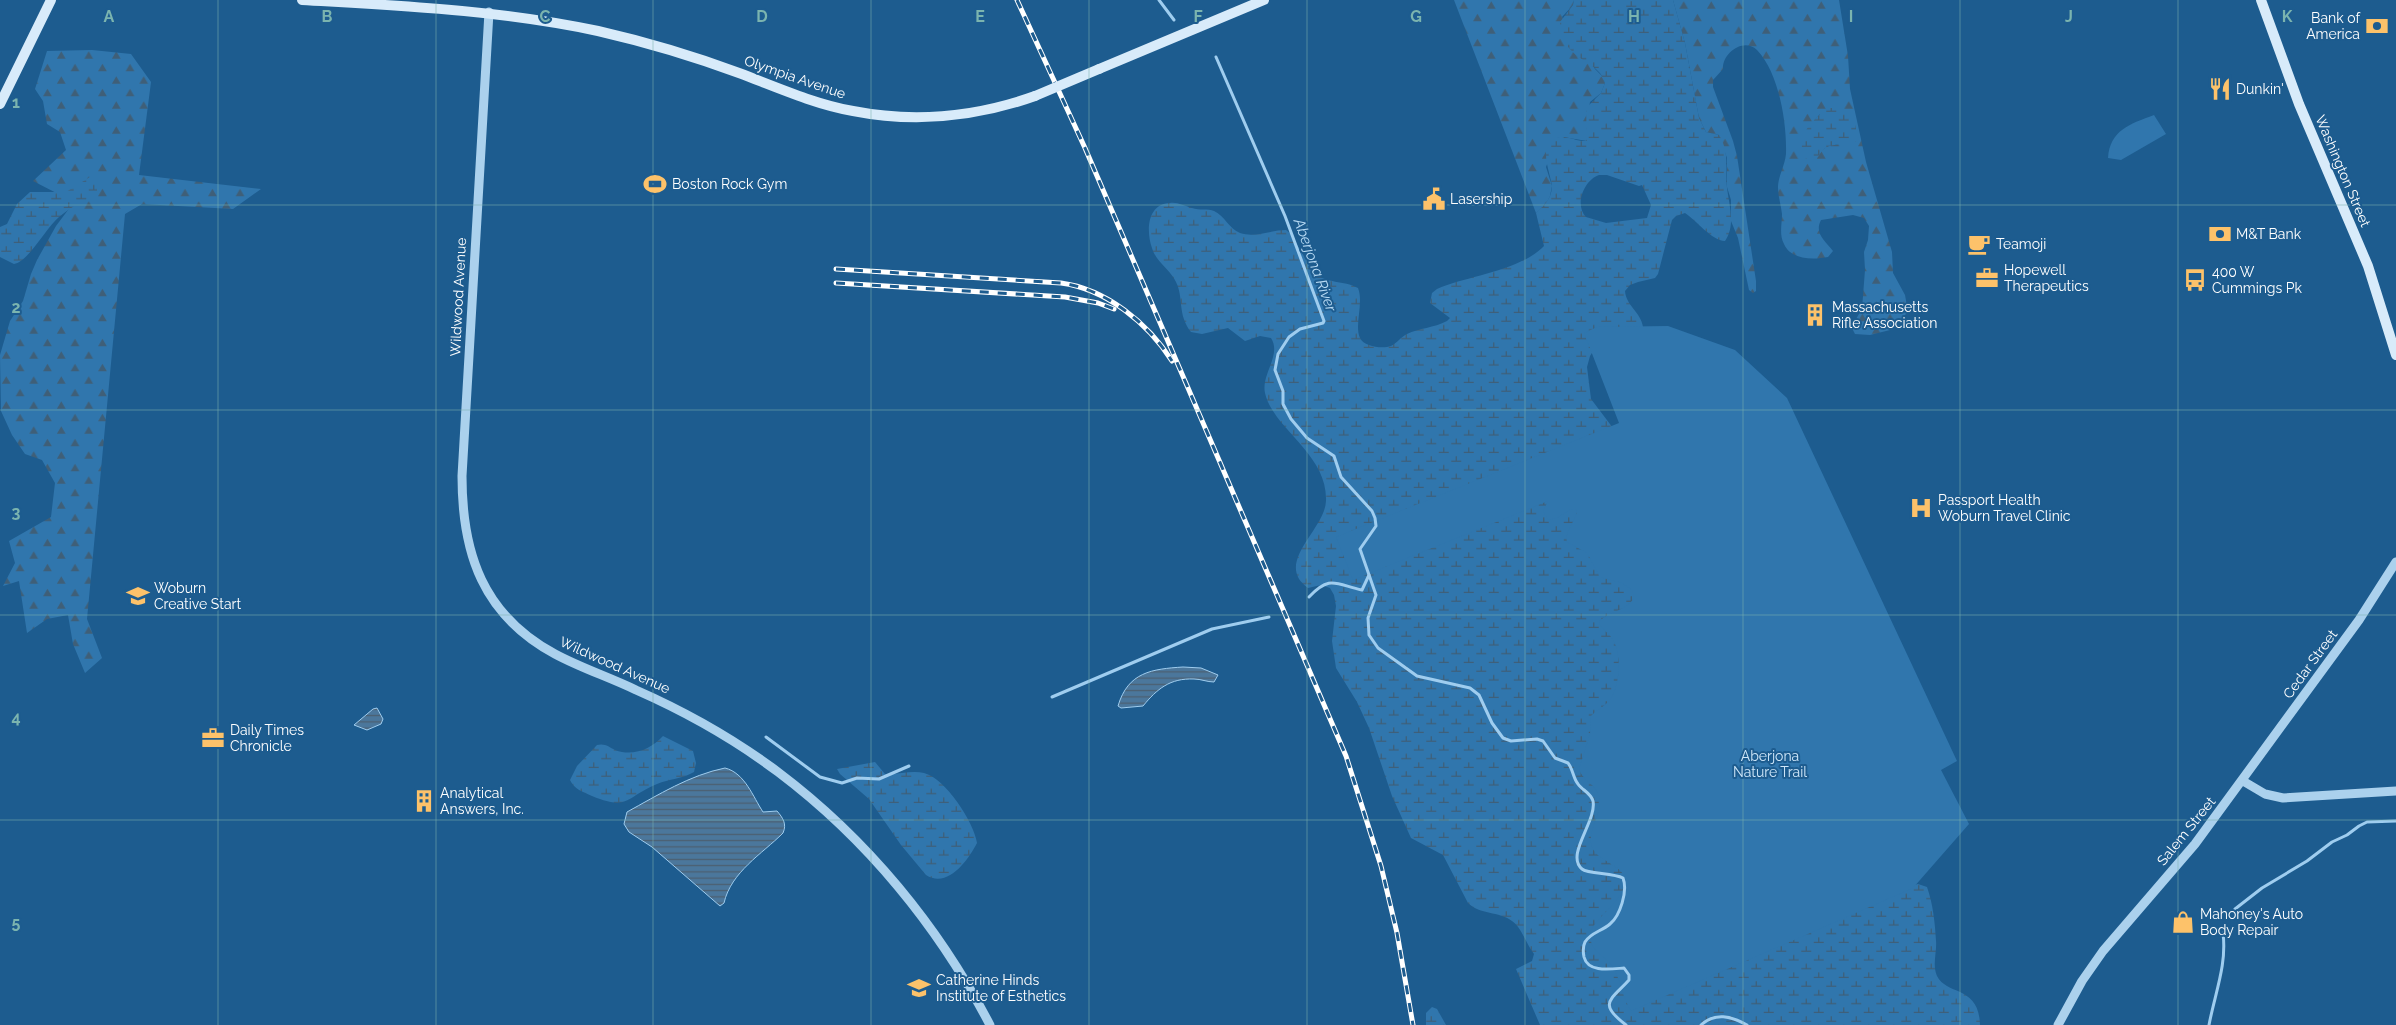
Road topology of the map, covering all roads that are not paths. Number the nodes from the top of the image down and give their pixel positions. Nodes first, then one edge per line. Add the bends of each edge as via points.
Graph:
1 (51, 0) edge
2 (302, 0) edge
3 (1264, 0) edge
4 (2261, 0) edge
5 (489, 12) junction
6 (0, 104) edge
7 (2396, 355) edge
8 (2396, 562) edge
9 (2243, 781) junction
10 (2396, 791) edge
11 (990, 1025) edge
12 (2058, 1025) edge

1 - 6 main road
2 - 5 main road, Olympia Avenue
3 - 5 main road, Olympia Avenue, bridge via 1035,96 1000,107 956,115 912,118 868,114 828,105 650,44 556,22
4 - 7 main road, Washington Street via 2299,104 2365,258
5 - 11 street, Wildwood Avenue via 462,476 466,537 482,580 507,616 543,647 692,718 767,764 812,800 861,846 915,907 953,960
8 - 9 street, Cedar Street via 2359,620
9 - 10 street via 2265,794 2283,798
9 - 12 street, Salem Street via 2190,851 2103,951

